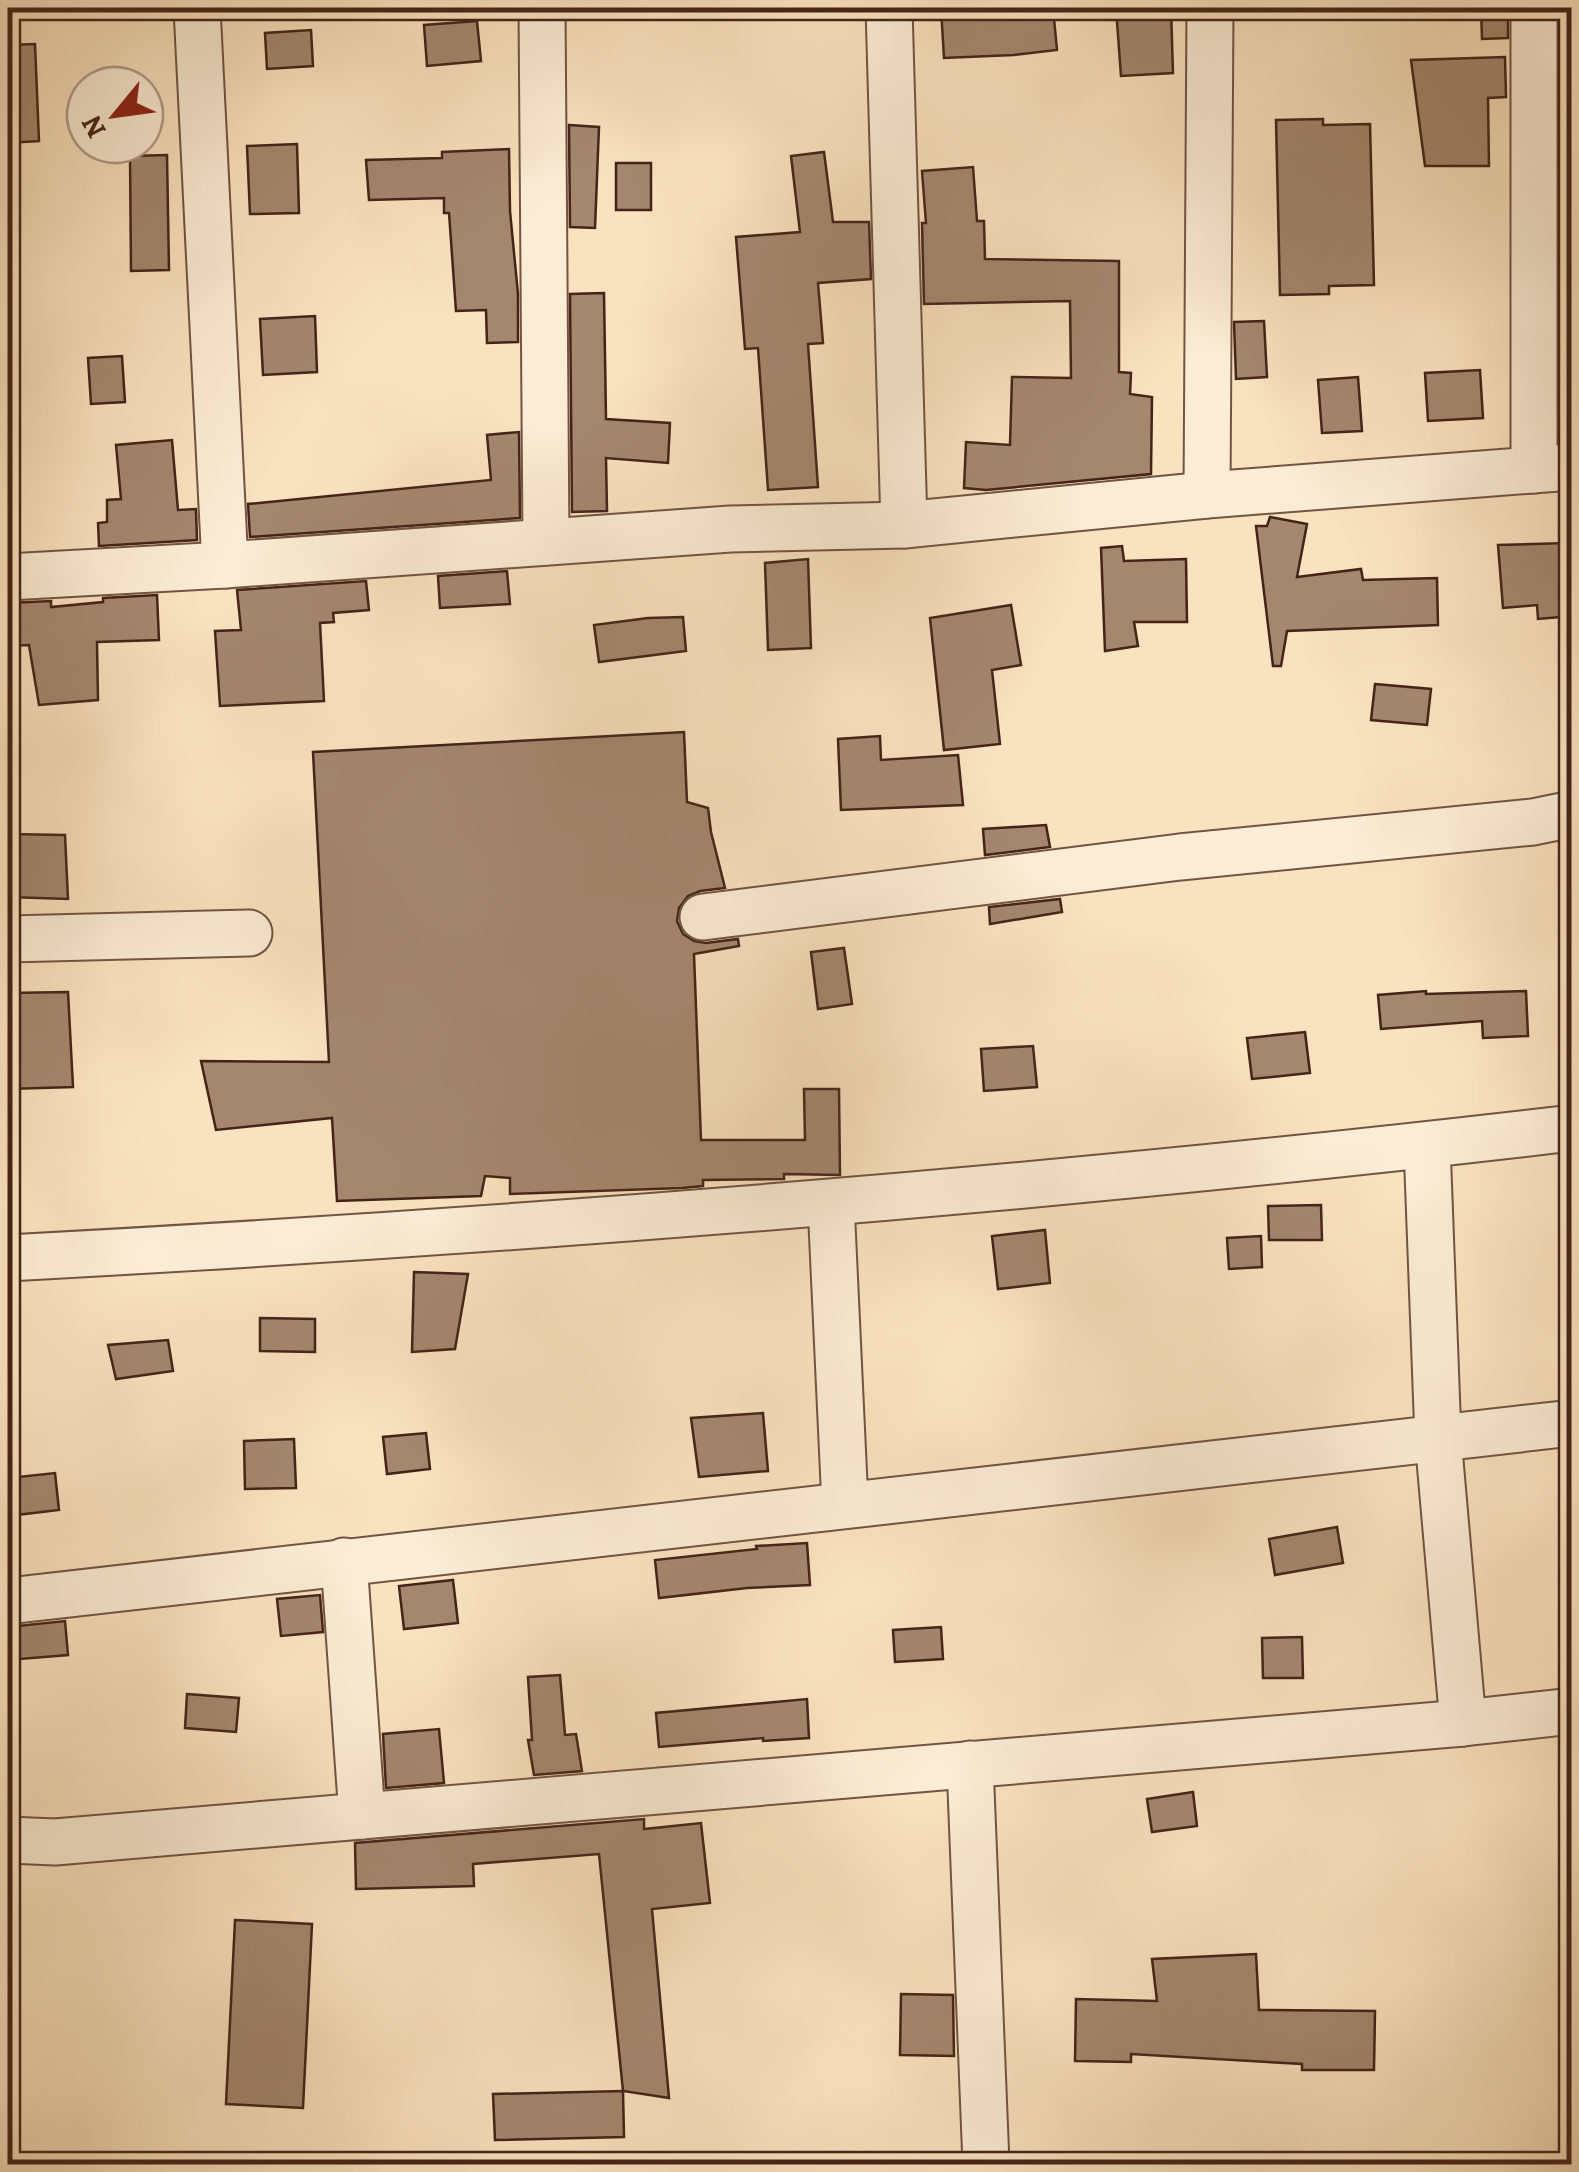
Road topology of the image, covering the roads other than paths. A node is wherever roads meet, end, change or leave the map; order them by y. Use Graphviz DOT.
graph roads {
  1 [pos="197,8"];
  2 [pos="542,8"];
  3 [pos="889,8"];
  4 [pos="1210,8"];
  5 [pos="1534,8"];
  6 [pos="1553,469"];
  7 [pos="1207,495"];
  8 [pos="904,525"];
  9 [pos="546,542"];
  10 [pos="225,565"];
  11 [pos="8,577"];
  12 [pos="1572,814"];
  13 [pos="703,917"];
  14 [pos="250,933"];
  15 [pos="8,939"];
  16 [pos="1572,1128"];
  17 [pos="1426,1145"];
  18 [pos="830,1203"];
  19 [pos="8,1258"];
  20 [pos="1572,1423"];
  21 [pos="1438,1438"];
  22 [pos="845,1505"];
  23 [pos="344,1562"];
  24 [pos="8,1601"];
  25 [pos="1572,1711"];
  26 [pos="1463,1723"];
  27 [pos="970,1764"];
  28 [pos="362,1816"];
  29 [pos="8,1840"];
  30 [pos="986,2164"];
  1 -- 10 [label="street"];
  2 -- 9 [label="street"];
  3 -- 8 [label="street"];
  4 -- 7 [label="street"];
  5 -- 6 [label="street"];
  6 -- 7 [label="street"];
  7 -- 8 [label="street"];
  8 -- 9 [label="street"];
  9 -- 10 [label="street"];
  10 -- 11 [label="street"];
  12 -- 13 [label="street"];
  14 -- 15 [label="street"];
  16 -- 17 [label="street"];
  17 -- 18 [label="street"];
  17 -- 21 [label="street"];
  18 -- 19 [label="street"];
  18 -- 22 [label="street"];
  20 -- 21 [label="street"];
  21 -- 22 [label="street"];
  21 -- 26 [label="street"];
  22 -- 23 [label="street"];
  23 -- 24 [label="street"];
  23 -- 28 [label="street"];
  25 -- 26 [label="street"];
  26 -- 27 [label="street"];
  27 -- 28 [label="street"];
  27 -- 30 [label="street"];
  28 -- 29 [label="street"];
}
